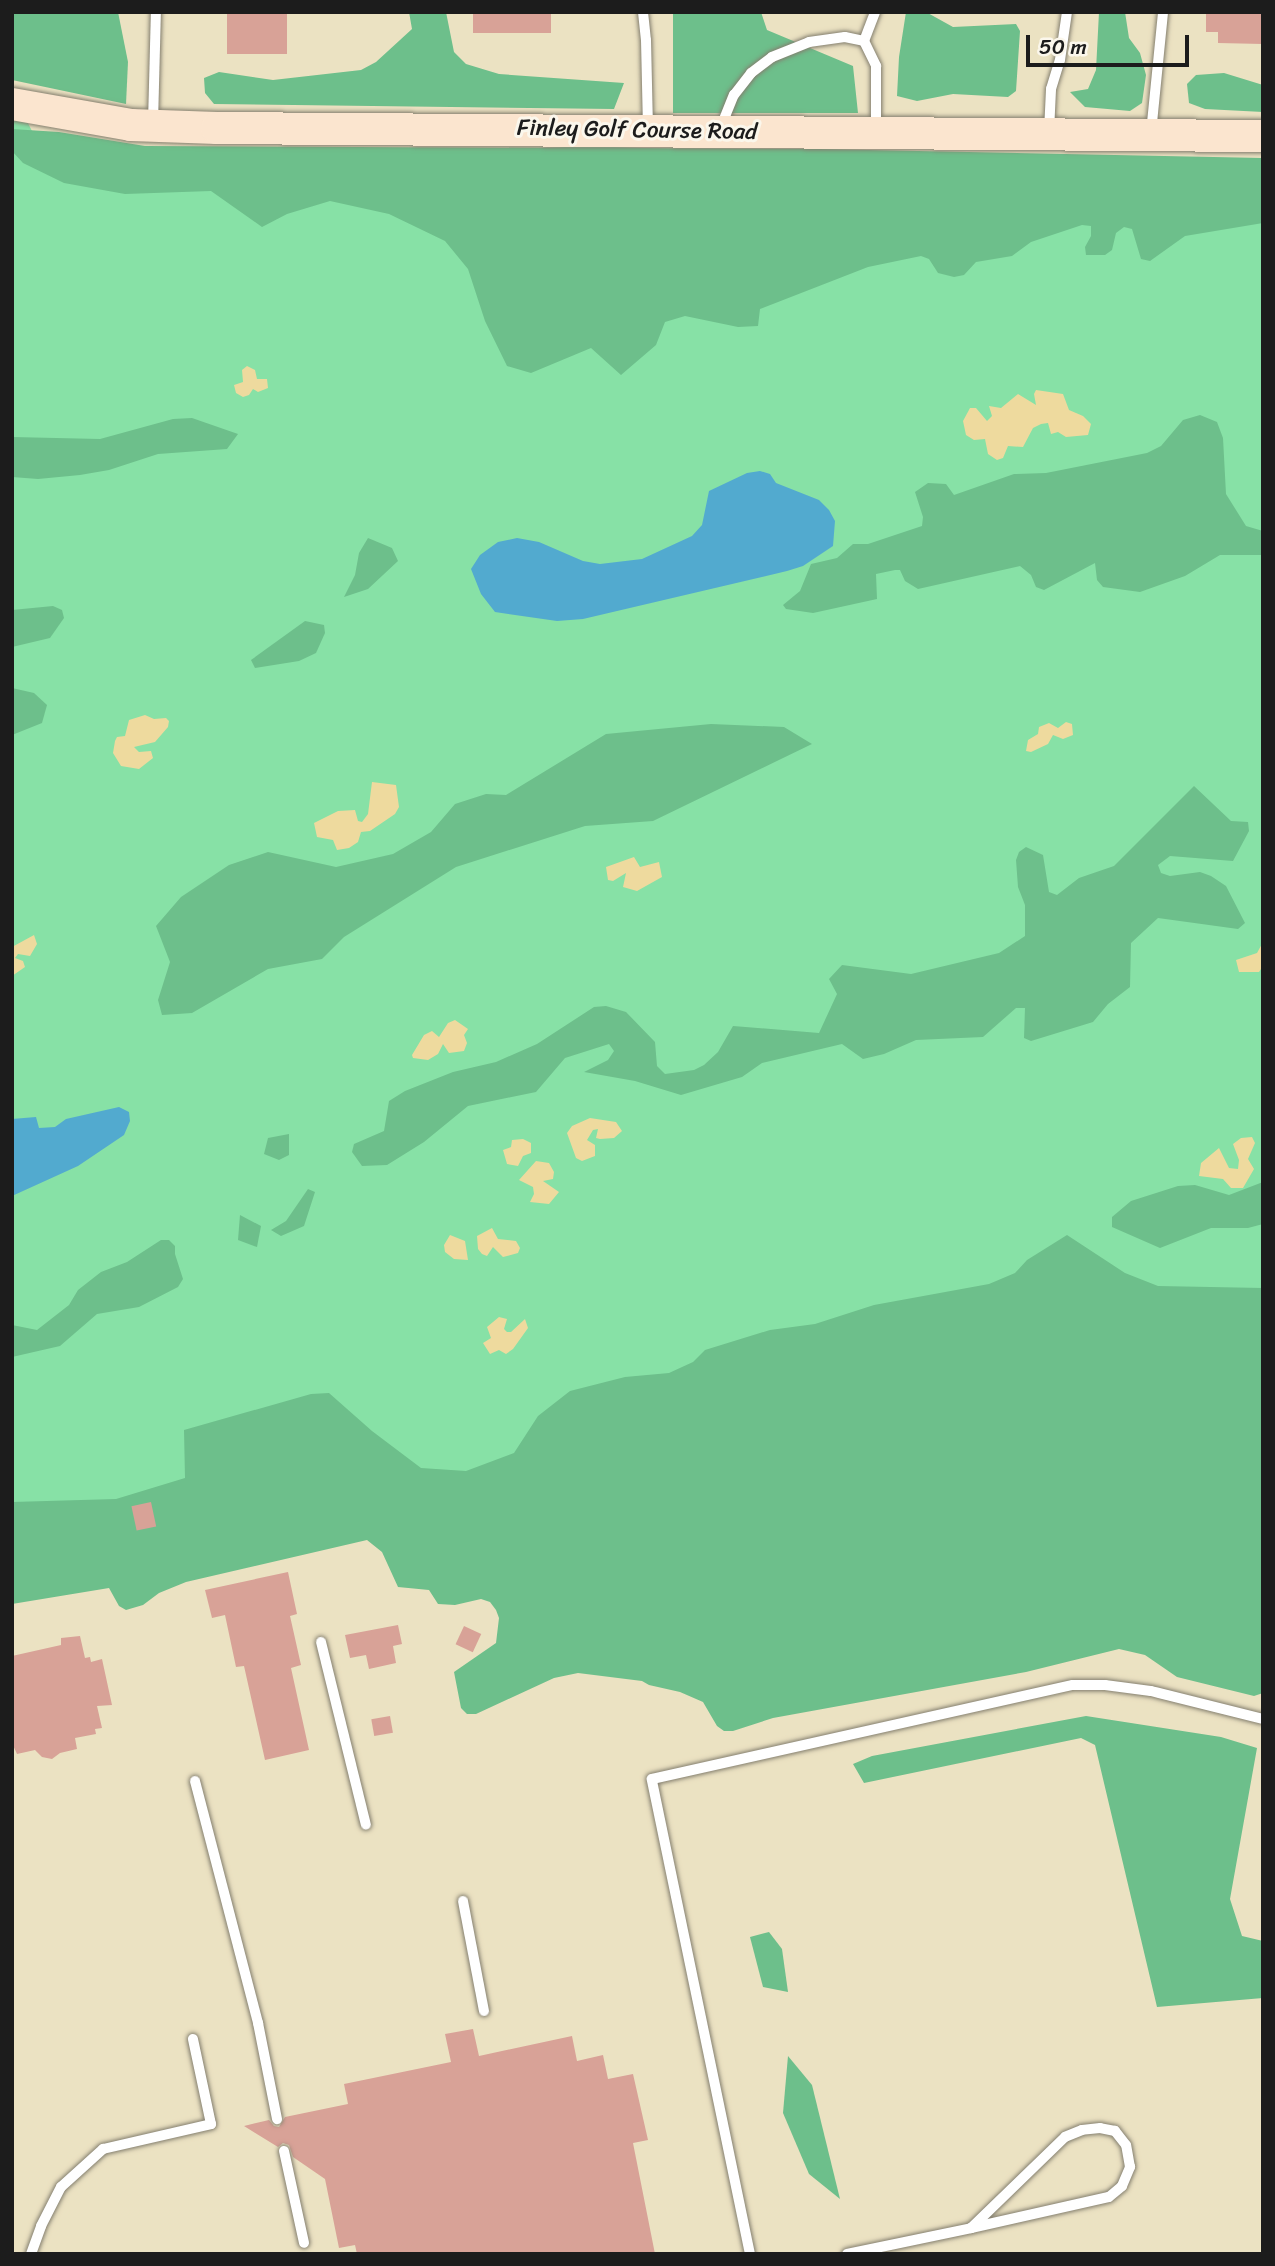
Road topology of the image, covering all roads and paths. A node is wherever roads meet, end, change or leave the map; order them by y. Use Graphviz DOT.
graph roads {
  1 [pos="156,12"];
  2 [pos="643,12"];
  3 [pos="875,12"];
  4 [pos="1067,12"];
  5 [pos="1163,12"];
  6 [pos="863,41"];
  7 [pos="12,104"];
  8 [pos="152,125"];
  9 [pos="648,131"];
  10 [pos="719,131"];
  11 [pos="876,133"];
  12 [pos="1049,134"];
  13 [pos="1151,135"];
  14 [pos="1263,136"];
  15 [pos="321,1642"];
  16 [pos="1263,1719"];
  17 [pos="195,1781"];
  18 [pos="366,1825"];
  19 [pos="463,1901"];
  20 [pos="484,2011"];
  21 [pos="193,2039"];
  22 [pos="277,2119"];
  23 [pos="284,2151"];
  24 [pos="971,2228"];
  25 [pos="304,2243"];
  26 [pos="31,2254"];
  27 [pos="750,2254"];
  28 [pos="847,2254"];
  1 -- 8 [label="lane"];
  2 -- 9 [label="lane"];
  3 -- 6 [label="lane"];
  4 -- 12 [label="lane"];
  5 -- 13 [label="lane"];
  6 -- 10 [label="lane"];
  6 -- 11 [label="lane"];
  7 -- 8 [label="street, Finley Golf Course Road"];
  8 -- 9 [label="street, Finley Golf Course Road"];
  9 -- 10 [label="street, Finley Golf Course Road"];
  10 -- 11 [label="street, Finley Golf Course Road"];
  11 -- 12 [label="street, Finley Golf Course Road"];
  12 -- 13 [label="street, Finley Golf Course Road"];
  13 -- 14 [label="street, Finley Golf Course Road"];
  15 -- 18 [label="lane"];
  16 -- 27 [label="lane"];
  17 -- 22 [label="lane"];
  19 -- 20 [label="lane"];
  21 -- 26 [label="lane"];
  23 -- 25 [label="lane"];
  24 -- 24 [label="lane"];
  24 -- 28 [label="lane"];
}
